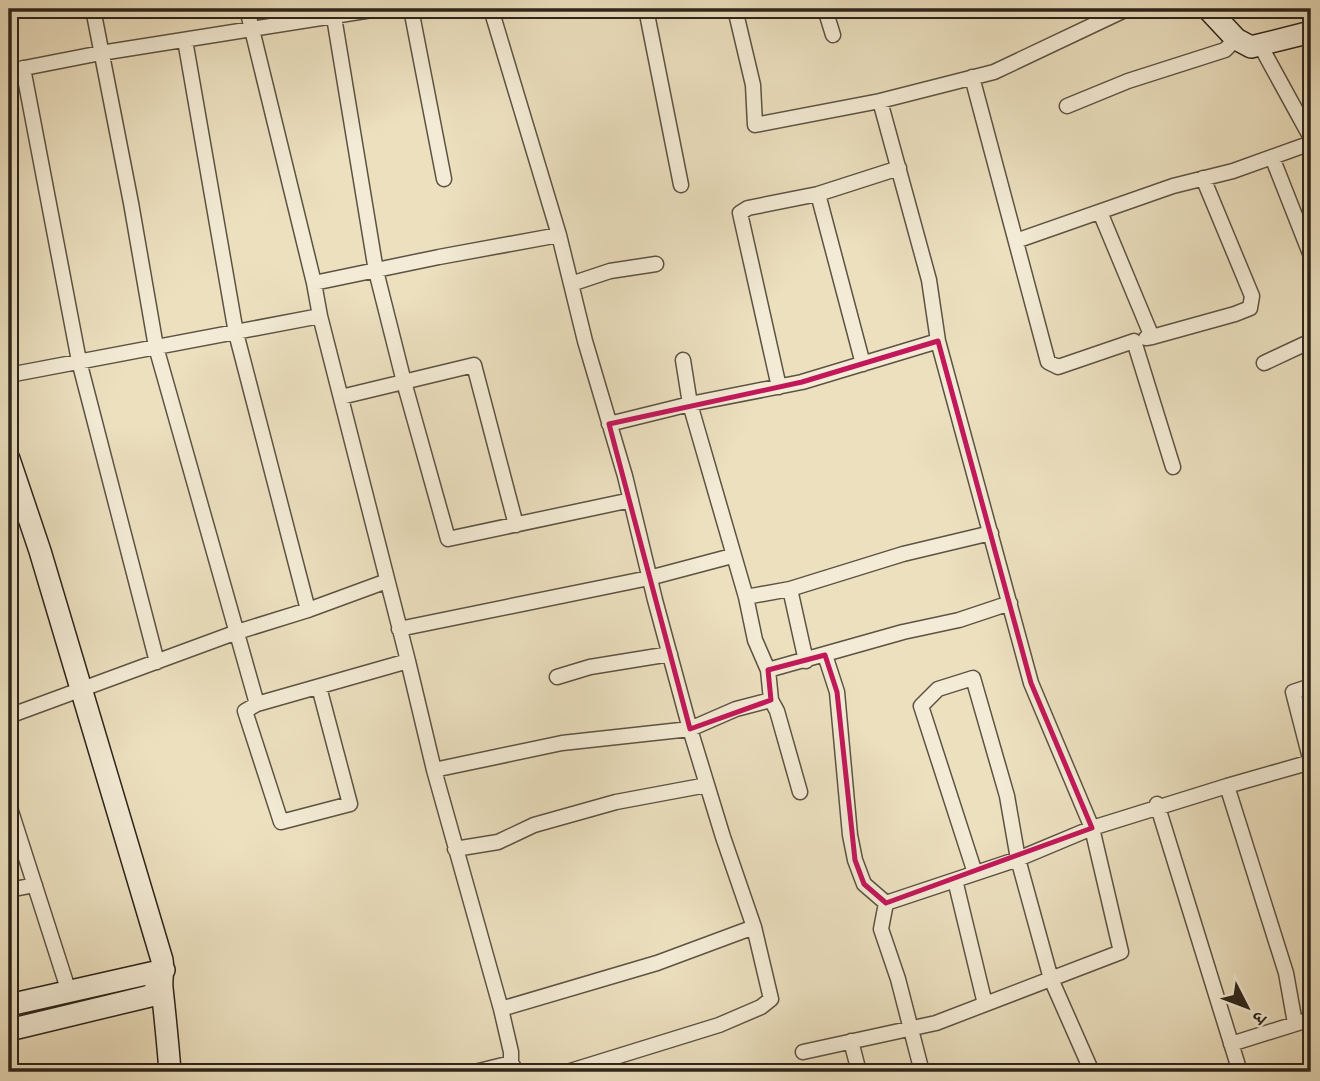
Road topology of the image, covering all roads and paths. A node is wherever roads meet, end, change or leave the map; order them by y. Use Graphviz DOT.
graph roads {
  1 [pos="93,9"];
  2 [pos="247,9"];
  3 [pos="378,9"];
  4 [pos="411,9"];
  5 [pos="491,9"];
  6 [pos="646,9"];
  7 [pos="735,9"];
  8 [pos="825,9"];
  9 [pos="1127,9"];
  10 [pos="1208,9"];
  11 [pos="334,17"];
  12 [pos="253,30"];
  13 [pos="1311,32"];
  14 [pos="833,35"];
  15 [pos="1236,39"];
  16 [pos="185,40"];
  17 [pos="1260,45"];
  18 [pos="101,53"];
  19 [pos="16,70"];
  20 [pos="972,77"];
  21 [pos="880,101"];
  22 [pos="1067,106"];
  23 [pos="1311,140"];
  24 [pos="1272,157"];
  25 [pos="899,168"];
  26 [pos="1203,178"];
  27 [pos="444,179"];
  28 [pos="681,185"];
  29 [pos="818,194"];
  30 [pos="1100,212"];
  31 [pos="559,235"];
  32 [pos="1016,241"];
  33 [pos="1311,256"];
  34 [pos="656,264"];
  35 [pos="377,270"];
  36 [pos="314,284"];
  37 [pos="571,284"];
  38 [pos="320,316"];
  39 [pos="236,333"];
  40 [pos="1152,337"];
  41 [pos="938,341"];
  42 [pos="1134,341"];
  43 [pos="1311,341"];
  44 [pos="156,347"];
  45 [pos="79,360"];
  46 [pos="683,360"];
  47 [pos="1264,363"];
  48 [pos="863,364"];
  49 [pos="9,375"];
  50 [pos="404,382"];
  51 [pos="779,387"];
  52 [pos="341,397"];
  53 [pos="690,404"];
  54 [pos="609,424"];
  55 [pos="9,459"];
  56 [pos="1173,467"];
  57 [pos="631,500"];
  58 [pos="9,501"];
  59 [pos="516,525"];
  60 [pos="991,533"];
  61 [pos="732,556"];
  62 [pos="649,578"];
  63 [pos="387,581"];
  64 [pos="790,589"];
  65 [pos="746,597"];
  66 [pos="1010,603"];
  67 [pos="309,610"];
  68 [pos="400,629"];
  69 [pos="237,632"];
  70 [pos="670,654"];
  71 [pos="825,655"];
  72 [pos="408,661"];
  73 [pos="806,661"];
  74 [pos="158,662"];
  75 [pos="768,670"];
  76 [pos="557,677"];
  77 [pos="1311,686"];
  78 [pos="319,687"];
  79 [pos="75,693"];
  80 [pos="771,700"];
  81 [pos="257,704"];
  82 [pos="9,716"];
  83 [pos="690,729"];
  84 [pos="1311,762"];
  85 [pos="434,770"];
  86 [pos="707,785"];
  87 [pos="1227,786"];
  88 [pos="800,792"];
  89 [pos="9,805"];
  90 [pos="1158,806"];
  91 [pos="1092,828"];
  92 [pos="455,849"];
  93 [pos="1018,859"];
  94 [pos="975,873"];
  95 [pos="955,880"];
  96 [pos="35,885"];
  97 [pos="9,890"];
  98 [pos="886,903"];
  99 [pos="754,927"];
  100 [pos="159,975"];
  101 [pos="1051,979"];
  102 [pos="69,992"];
  103 [pos="985,1004"];
  104 [pos="9,1005"];
  105 [pos="501,1009"];
  106 [pos="1311,1019"];
  107 [pos="1295,1023"];
  108 [pos="910,1028"];
  109 [pos="9,1030"];
  110 [pos="851,1041"];
  111 [pos="1231,1044"];
  112 [pos="803,1052"];
  113 [pos="514,1068"];
  114 [pos="170,1072"];
  115 [pos="475,1072"];
  116 [pos="567,1072"];
  117 [pos="859,1072"];
  118 [pos="922,1072"];
  119 [pos="1092,1072"];
  120 [pos="1240,1072"];
  1 -- 18 [label="street"];
  2 -- 12 [label="street"];
  3 -- 11 [label="street"];
  4 -- 27 [label="street"];
  5 -- 31 [label="street"];
  6 -- 28 [label="street"];
  7 -- 21 [label="street"];
  8 -- 14 [label="street"];
  9 -- 20 [label="street"];
  10 -- 15 [label="street"];
  11 -- 12 [label="street"];
  11 -- 35 [label="street"];
  12 -- 16 [label="street"];
  12 -- 36 [label="street"];
  13 -- 17 [label="street"];
  15 -- 17 [label="street"];
  15 -- 22 [label="street"];
  16 -- 18 [label="street"];
  16 -- 39 [label="street"];
  17 -- 23 [label="street"];
  18 -- 19 [label="street"];
  18 -- 44 [label="street"];
  19 -- 45 [label="street"];
  20 -- 21 [label="street"];
  20 -- 32 [label="street"];
  21 -- 25 [label="street"];
  23 -- 24 [label="street"];
  24 -- 26 [label="street"];
  24 -- 33 [label="street"];
  25 -- 29 [label="street"];
  25 -- 41 [label="street"];
  26 -- 30 [label="street"];
  26 -- 40 [label="street"];
  29 -- 48 [label="street"];
  29 -- 51 [label="street"];
  30 -- 32 [label="street"];
  30 -- 40 [label="street"];
  31 -- 35 [label="street"];
  31 -- 37 [label="street"];
  32 -- 42 [label="street"];
  34 -- 37 [label="street"];
  35 -- 36 [label="street"];
  35 -- 50 [label="street"];
  36 -- 38 [label="street"];
  37 -- 54 [label="street"];
  38 -- 39 [label="street"];
  38 -- 52 [label="street"];
  39 -- 44 [label="street"];
  39 -- 67 [label="street"];
  40 -- 42 [label="street"];
  41 -- 48 [label="street"];
  41 -- 60 [label="street"];
  42 -- 56 [label="street"];
  43 -- 47 [label="street"];
  44 -- 45 [label="street"];
  44 -- 69 [label="street"];
  45 -- 49 [label="street"];
  45 -- 74 [label="street"];
  46 -- 53 [label="street"];
  48 -- 51 [label="street"];
  50 -- 52 [label="street"];
  50 -- 59 [label="street"];
  50 -- 59 [label="street"];
  51 -- 53 [label="street"];
  52 -- 63 [label="street"];
  53 -- 54 [label="street"];
  53 -- 61 [label="street"];
  54 -- 57 [label="street"];
  55 -- 79 [label="street"];
  57 -- 59 [label="street"];
  57 -- 62 [label="street"];
  58 -- 79 [label="street"];
  60 -- 64 [label="street"];
  60 -- 66 [label="street"];
  61 -- 62 [label="street"];
  61 -- 65 [label="street"];
  62 -- 68 [label="street"];
  62 -- 70 [label="street"];
  63 -- 67 [label="street"];
  63 -- 68 [label="street"];
  64 -- 65 [label="street"];
  64 -- 73 [label="street"];
  65 -- 75 [label="street"];
  66 -- 71 [label="street"];
  66 -- 91 [label="street"];
  67 -- 69 [label="street"];
  68 -- 72 [label="street"];
  69 -- 74 [label="street"];
  69 -- 81 [label="street"];
  70 -- 76 [label="street"];
  70 -- 83 [label="street"];
  71 -- 73 [label="street"];
  71 -- 98 [label="street"];
  72 -- 78 [label="street"];
  72 -- 85 [label="street"];
  73 -- 75 [label="street"];
  74 -- 79 [label="street"];
  75 -- 80 [label="street"];
  77 -- 84 [label="street"];
  78 -- 81 [label="street"];
  78 -- 81 [label="street"];
  79 -- 82 [label="street"];
  79 -- 100 [label="street"];
  80 -- 83 [label="street"];
  80 -- 88 [label="street"];
  83 -- 85 [label="street"];
  83 -- 86 [label="street"];
  84 -- 87 [label="street"];
  85 -- 92 [label="street"];
  86 -- 92 [label="street"];
  86 -- 99 [label="street"];
  87 -- 90 [label="street"];
  87 -- 107 [label="street"];
  89 -- 96 [label="street"];
  90 -- 91 [label="street"];
  90 -- 111 [label="street"];
  91 -- 93 [label="street"];
  91 -- 101 [label="street"];
  92 -- 105 [label="street"];
  93 -- 94 [label="street"];
  93 -- 94 [label="street"];
  93 -- 101 [label="street"];
  94 -- 95 [label="street"];
  95 -- 98 [label="street"];
  95 -- 103 [label="street"];
  96 -- 97 [label="street"];
  96 -- 102 [label="street"];
  98 -- 108 [label="street"];
  99 -- 105 [label="street"];
  99 -- 116 [label="street"];
  100 -- 102 [label="street"];
  100 -- 109 [label="street"];
  100 -- 114 [label="street"];
  101 -- 103 [label="street"];
  101 -- 119 [label="street"];
  102 -- 104 [label="street"];
  103 -- 108 [label="street"];
  105 -- 113 [label="street"];
  106 -- 107 [label="street"];
  107 -- 111 [label="street"];
  108 -- 110 [label="street"];
  108 -- 118 [label="street"];
  110 -- 112 [label="street"];
  110 -- 117 [label="street"];
  111 -- 120 [label="street"];
  113 -- 115 [label="street"];
}
